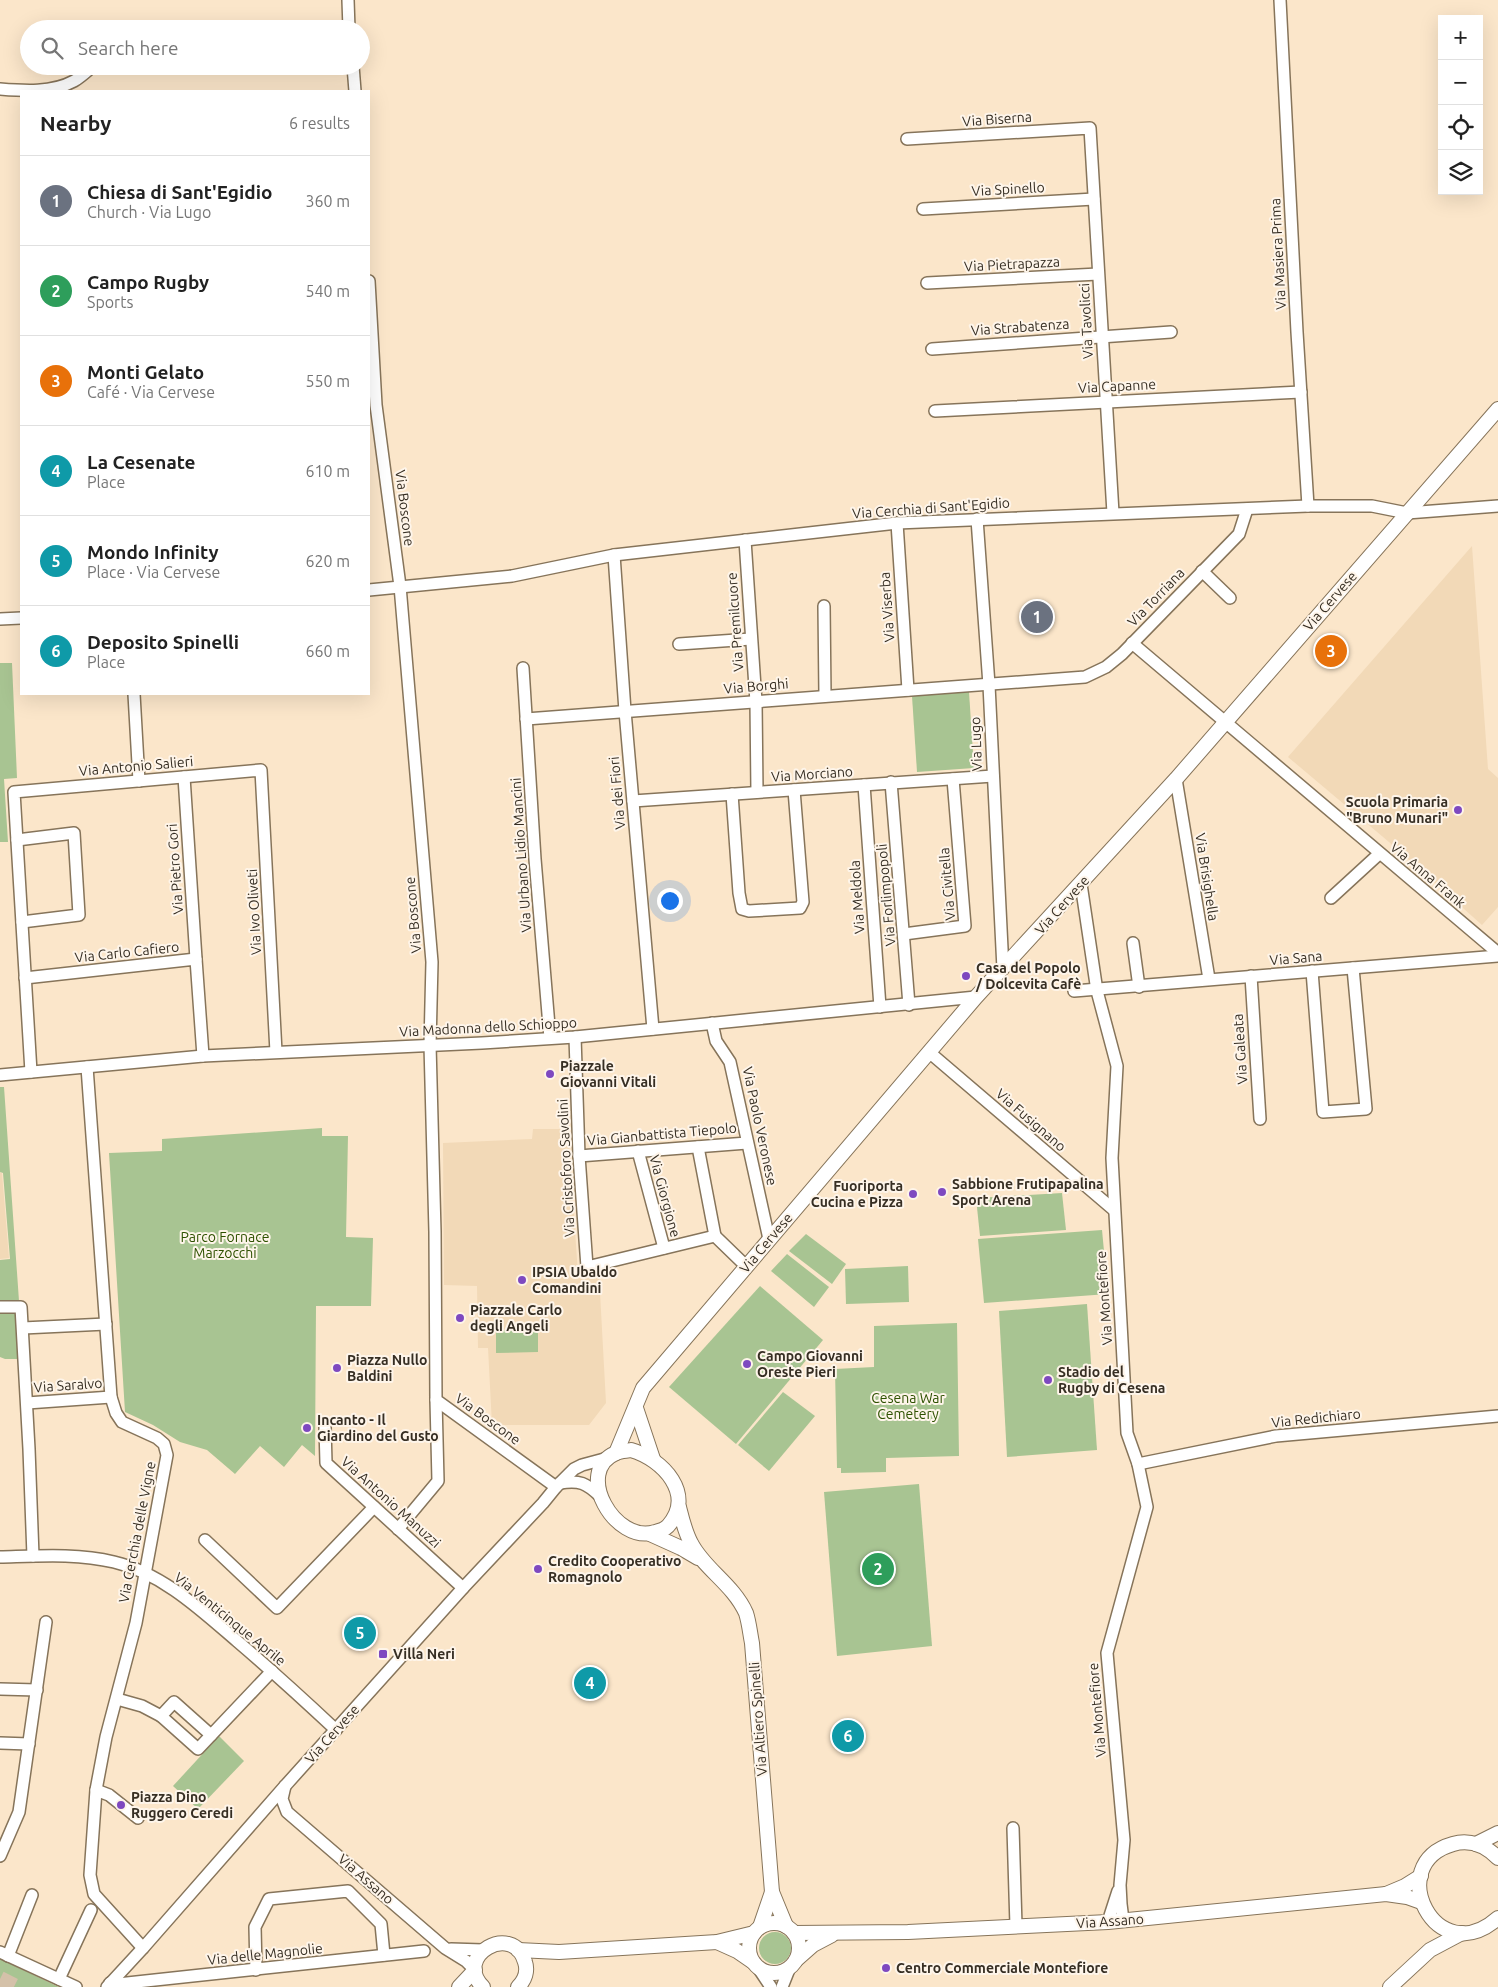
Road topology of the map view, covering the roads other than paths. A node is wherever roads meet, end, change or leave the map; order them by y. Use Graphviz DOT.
graph roads {
  1 [pos="348,0"];
  2 [pos="1280,0"];
  3 [pos="349,20"];
  4 [pos="82,75"];
  5 [pos="354,75"];
  6 [pos="0,89"];
  7 [pos="37,90"];
  8 [pos="355,90"];
  9 [pos="20,91"];
  10 [pos="1090,128"];
  11 [pos="907,140"];
  12 [pos="1094,199"];
  13 [pos="923,209"];
  14 [pos="1098,274"];
  15 [pos="927,283"];
  16 [pos="370,299"];
  17 [pos="1171,332"];
  18 [pos="1101,336"];
  19 [pos="932,349"];
  20 [pos="1300,392"];
  21 [pos="1106,401"];
  22 [pos="1498,409"];
  23 [pos="934,411"];
  24 [pos="1308,506"];
  25 [pos="1498,506"];
  26 [pos="1246,509"];
  27 [pos="1113,513"];
  28 [pos="1407,513"];
  29 [pos="977,519"];
  30 [pos="896,523"];
  31 [pos="745,540"];
  32 [pos="614,555"];
  33 [pos="1202,571"];
  34 [pos="400,586"];
  35 [pos="370,590"];
  36 [pos="1230,598"];
  37 [pos="824,606"];
  38 [pos="20,618"];
  39 [pos="0,619"];
  40 [pos="751,639"];
  41 [pos="1132,643"];
  42 [pos="679,644"];
  43 [pos="523,668"];
  44 [pos="989,685"];
  45 [pos="908,690"];
  46 [pos="134,695"];
  47 [pos="825,696"];
  48 [pos="756,702"];
  49 [pos="625,711"];
  50 [pos="526,719"];
  51 [pos="1224,722"];
  52 [pos="261,770"];
  53 [pos="992,776"];
  54 [pos="184,777"];
  55 [pos="953,778"];
  56 [pos="1176,779"];
  57 [pos="139,781"];
  58 [pos="891,782"];
  59 [pos="864,785"];
  60 [pos="794,790"];
  61 [pos="757,792"];
  62 [pos="732,794"];
  63 [pos="634,802"];
  64 [pos="17,840"];
  65 [pos="1379,854"];
  66 [pos="1081,884"];
  67 [pos="1330,898"];
  68 [pos="22,922"];
  69 [pos="904,934"];
  70 [pos="1133,943"];
  71 [pos="1498,954"];
  72 [pos="196,959"];
  73 [pos="1353,968"];
  74 [pos="1003,969"];
  75 [pos="1312,971"];
  76 [pos="1251,976"];
  77 [pos="25,978"];
  78 [pos="1209,979"];
  79 [pos="1139,987"];
  80 [pos="1074,991"];
  81 [pos="1097,991"];
  82 [pos="976,998"];
  83 [pos="909,1005"];
  84 [pos="880,1007"];
  85 [pos="712,1022"];
  86 [pos="653,1028"];
  87 [pos="550,1038"];
  88 [pos="574,1038"];
  89 [pos="430,1045"];
  90 [pos="276,1052"];
  91 [pos="929,1052"];
  92 [pos="203,1056"];
  93 [pos="87,1067"];
  94 [pos="31,1072"];
  95 [pos="0,1075"];
  96 [pos="1260,1119"];
  97 [pos="747,1142"];
  98 [pos="698,1146"];
  99 [pos="638,1151"];
  100 [pos="579,1156"];
  101 [pos="1114,1210"];
  102 [pos="715,1236"];
  103 [pos="770,1239"];
  104 [pos="664,1248"];
  105 [pos="746,1266"];
  106 [pos="0,1308"];
  107 [pos="106,1324"];
  108 [pos="23,1328"];
  109 [pos="111,1397"];
  110 [pos="436,1400"];
  111 [pos="27,1403"];
  112 [pos="636,1408"];
  113 [pos="1498,1416"];
  114 [pos="325,1427"];
  115 [pos="612,1455"];
  116 [pos="653,1459"];
  117 [pos="1138,1464"];
  118 [pos="558,1485"];
  119 [pos="600,1496"];
  120 [pos="374,1507"];
  121 [pos="679,1507"];
  122 [pos="398,1529"];
  123 [pos="650,1534"];
  124 [pos="205,1540"];
  125 [pos="0,1556"];
  126 [pos="33,1556"];
  127 [pos="705,1562"];
  128 [pos="144,1572"];
  129 [pos="463,1588"];
  130 [pos="46,1622"];
  131 [pos="272,1671"];
  132 [pos="0,1689"];
  133 [pos="37,1690"];
  134 [pos="117,1699"];
  135 [pos="161,1716"];
  136 [pos="336,1730"];
  137 [pos="211,1735"];
  138 [pos="0,1742"];
  139 [pos="29,1744"];
  140 [pos="285,1786"];
  141 [pos="96,1790"];
  142 [pos="266,1807"];
  143 [pos="286,1812"];
  144 [pos="138,1818"];
  145 [pos="1012,1828"];
  146 [pos="1498,1833"];
  147 [pos="1476,1844"];
  148 [pos="0,1855"];
  149 [pos="1498,1858"];
  150 [pos="1421,1876"];
  151 [pos="1120,1885"];
  152 [pos="772,1892"];
  153 [pos="1386,1894"];
  154 [pos="32,1895"];
  155 [pos="1421,1902"];
  156 [pos="91,1910"];
  157 [pos="1432,1919"];
  158 [pos="1123,1920"];
  159 [pos="1108,1922"];
  160 [pos="1495,1924"];
  161 [pos="1016,1926"];
  162 [pos="757,1930"];
  163 [pos="790,1930"];
  164 [pos="1462,1933"];
  165 [pos="833,1934"];
  166 [pos="716,1942"];
  167 [pos="143,1948"];
  168 [pos="445,1948"];
  169 [pos="483,1950"];
  170 [pos="518,1950"];
  171 [pos="1430,1950"];
  172 [pos="424,1951"];
  173 [pos="551,1952"];
  174 [pos="4,1954"];
  175 [pos="384,1955"];
  176 [pos="459,1956"];
  177 [pos="793,1964"];
  178 [pos="756,1965"];
  179 [pos="256,1970"];
  180 [pos="475,1970"];
  181 [pos="59,1979"];
  182 [pos="524,1982"];
  183 [pos="108,1985"];
  184 [pos="460,1986"];
  185 [pos="76,1987"];
  186 [pos="483,1987"];
  187 [pos="771,1987"];
  188 [pos="782,1987"];
  189 [pos="1390,1987"];
  1 -- 3 [label="street"];
  2 -- 20 [label="street, Via Masiera Prima"];
  4 -- 7 [label="street"];
  5 -- 8 [label="street"];
  6 -- 9 [label="street"];
  10 -- 11 [label="street, Via Biserna"];
  10 -- 12 [label="street, Via Tavolicci"];
  12 -- 13 [label="street, Via Spinello"];
  12 -- 14 [label="street, Via Tavolicci"];
  14 -- 15 [label="street, Via Pietrapazza"];
  14 -- 18 [label="street, Via Tavolicci"];
  16 -- 34 [label="street, Via Boscone"];
  17 -- 18 [label="street, Via Strabatenza"];
  18 -- 19 [label="street, Via Strabatenza"];
  18 -- 21 [label="street, Via Tavolicci"];
  20 -- 21 [label="street, Via Capanne"];
  20 -- 24 [label="street, Via Masiera Prima"];
  21 -- 23 [label="street, Via Capanne"];
  21 -- 27 [label="street, Via Tavolicci"];
  22 -- 28 [label="main road, Via Cervese"];
  24 -- 26 [label="street, Via Cerchia di Sant'Egidio"];
  24 -- 28 [label="street, Via Cerchia di Sant'Egidio"];
  25 -- 28 [label="street, Via Cerchia di Sant'Egidio"];
  26 -- 27 [label="street, Via Cerchia di Sant'Egidio"];
  26 -- 33 [label="street, Via Torriana"];
  27 -- 29 [label="street, Via Cerchia di Sant'Egidio"];
  28 -- 51 [label="main road, Via Cervese"];
  29 -- 30 [label="street, Via Cerchia di Sant'Egidio"];
  29 -- 44 [label="street, Via Lugo"];
  30 -- 31 [label="street, Via Cerchia di Sant'Egidio"];
  30 -- 45 [label="street, Via Viserba"];
  31 -- 32 [label="street, Via Cerchia di Sant'Egidio"];
  31 -- 40 [label="street, Via Premilcuore"];
  32 -- 34 [label="street, Via Cerchia di Sant'Egidio"];
  32 -- 49 [label="street, Via dei Fiori"];
  33 -- 36 [label="street, Via Torriana"];
  33 -- 41 [label="street, Via Torriana"];
  34 -- 35 [label="street, Via Cerchia di Sant'Egidio"];
  34 -- 89 [label="street, Via Boscone"];
  37 -- 47 [label="street"];
  38 -- 39 [label="street"];
  40 -- 42 [label="street"];
  40 -- 48 [label="street, Via Premilcuore"];
  41 -- 44 [label="street, Via Torriana"];
  41 -- 51 [label="street, Via Anna Frank"];
  43 -- 50 [label="street, Via Urbano Lidio Mancini"];
  44 -- 45 [label="street, Via Borghi"];
  44 -- 53 [label="street, Via Lugo"];
  45 -- 47 [label="street, Via Borghi"];
  46 -- 57 [label="street"];
  47 -- 48 [label="street, Via Borghi"];
  48 -- 49 [label="street, Via Borghi"];
  48 -- 61 [label="street, Via Premilcuore"];
  49 -- 50 [label="street, Via Borghi"];
  49 -- 63 [label="street, Via dei Fiori"];
  50 -- 87 [label="street, Via Urbano Lidio Mancini"];
  51 -- 56 [label="main road, Via Cervese"];
  51 -- 65 [label="street, Via Anna Frank"];
  52 -- 54 [label="street, Via Antonio Salieri"];
  52 -- 90 [label="street, Via Ivo Oliveti"];
  53 -- 55 [label="street, Via Morciano"];
  53 -- 74 [label="street, Via Lugo"];
  54 -- 57 [label="street, Via Antonio Salieri"];
  54 -- 72 [label="street, Via Pietro Gori"];
  55 -- 58 [label="street, Via Morciano"];
  55 -- 69 [label="street, Via Civitella"];
  56 -- 66 [label="main road, Via Cervese"];
  56 -- 78 [label="street, Via Brisighella"];
  57 -- 64 [label="street, Via Antonio Salieri"];
  58 -- 59 [label="street, Via Morciano"];
  58 -- 69 [label="street, Via Forlimpopoli"];
  59 -- 60 [label="street, Via Morciano"];
  59 -- 84 [label="street, Via Meldola"];
  60 -- 61 [label="street, Via Morciano"];
  60 -- 62 [label="street"];
  61 -- 62 [label="street, Via Morciano"];
  62 -- 63 [label="street, Via Morciano"];
  63 -- 86 [label="street, Via dei Fiori"];
  64 -- 68 [label="street"];
  64 -- 68 [label="street"];
  65 -- 67 [label="street"];
  65 -- 71 [label="street, Via Anna Frank"];
  66 -- 74 [label="main road, Via Cervese"];
  66 -- 81 [label="street, Via Montefiore"];
  68 -- 77 [label="street"];
  69 -- 83 [label="street, Via Forlimpopoli"];
  70 -- 79 [label="street"];
  71 -- 73 [label="street, Via Sana"];
  72 -- 77 [label="street, Via Carlo Cafiero"];
  72 -- 92 [label="street, Via Carlo Cafiero"];
  73 -- 75 [label="street, Via Sana"];
  73 -- 75 [label="street"];
  74 -- 82 [label="main road, Via Cervese"];
  75 -- 76 [label="street, Via Sana"];
  76 -- 78 [label="street, Via Sana"];
  76 -- 96 [label="street, Via Galeata"];
  77 -- 94 [label="street"];
  78 -- 79 [label="street, Via Sana"];
  79 -- 81 [label="street, Via Sana"];
  80 -- 81 [label="street, Via Sana"];
  81 -- 101 [label="street, Via Montefiore"];
  82 -- 83 [label="street, Via Madonna dello Schioppo"];
  82 -- 91 [label="main road, Via Cervese"];
  83 -- 84 [label="street, Via Madonna dello Schioppo"];
  84 -- 85 [label="street, Via Madonna dello Schioppo"];
  85 -- 86 [label="street, Via Madonna dello Schioppo"];
  85 -- 97 [label="street, Via Paolo Veronese"];
  86 -- 88 [label="street, Via Madonna dello Schioppo"];
  87 -- 88 [label="street, Via Madonna dello Schioppo"];
  87 -- 89 [label="street, Via Madonna dello Schioppo"];
  88 -- 100 [label="street, Via Cristoforo Savolini"];
  89 -- 90 [label="street, Via Madonna dello Schioppo"];
  89 -- 110 [label="street, Via Boscone"];
  90 -- 92 [label="street, Via Madonna dello Schioppo"];
  91 -- 101 [label="street, Via Fusignano"];
  91 -- 103 [label="main road, Via Cervese"];
  92 -- 93 [label="street, Via Madonna dello Schioppo"];
  93 -- 94 [label="street, Via Madonna dello Schioppo"];
  93 -- 107 [label="street, Via Cerchia delle Vigne"];
  94 -- 95 [label="street, Via Madonna dello Schioppo"];
  97 -- 98 [label="street, Via Gianbattista Tiepolo"];
  97 -- 103 [label="street, Via Paolo Veronese"];
  98 -- 99 [label="street, Via Gianbattista Tiepolo"];
  98 -- 102 [label="street"];
  99 -- 100 [label="street, Via Gianbattista Tiepolo"];
  99 -- 104 [label="street, Via Giorgione"];
  100 -- 104 [label="street, Via Cristoforo Savolini"];
  101 -- 117 [label="street, Via Montefiore"];
  102 -- 104 [label="street"];
  102 -- 105 [label="street"];
  103 -- 105 [label="main road, Via Cervese"];
  105 -- 112 [label="main road, Via Cervese"];
  106 -- 108 [label="street"];
  107 -- 108 [label="street"];
  107 -- 109 [label="street, Via Cerchia delle Vigne"];
  108 -- 111 [label="street"];
  109 -- 111 [label="street, Via Saralvo"];
  109 -- 128 [label="street, Via Cerchia delle Vigne"];
  110 -- 118 [label="street, Via Boscone"];
  110 -- 122 [label="street"];
  111 -- 126 [label="street"];
  112 -- 115 [label="main road, Via Cervese"];
  112 -- 116 [label="main road"];
  113 -- 117 [label="street, Via Redichiaro"];
  114 -- 120 [label="street, Via Antonio Manuzzi"];
  115 -- 116 [label="main road"];
  115 -- 118 [label="street, Via Cervese"];
  115 -- 119 [label="main road"];
  116 -- 121 [label="main road"];
  117 -- 151 [label="street, Via Montefiore"];
  118 -- 119 [label="street"];
  118 -- 129 [label="street, Via Cervese"];
  119 -- 123 [label="main road"];
  120 -- 122 [label="street, Via Antonio Manuzzi"];
  120 -- 124 [label="street"];
  121 -- 123 [label="main road"];
  121 -- 127 [label="main road, Via Altiero Spinelli"];
  122 -- 129 [label="street, Via Antonio Manuzzi"];
  123 -- 127 [label="main road, Via Altiero Spinelli"];
  125 -- 126 [label="street, Via Venticinque Aprile"];
  126 -- 128 [label="street, Via Venticinque Aprile"];
  127 -- 152 [label="main road, Via Altiero Spinelli"];
  128 -- 131 [label="street, Via Venticinque Aprile"];
  128 -- 134 [label="street, Via Cerchia delle Vigne"];
  129 -- 136 [label="street, Via Cervese"];
  130 -- 133 [label="street"];
  131 -- 136 [label="street, Via Venticinque Aprile"];
  131 -- 137 [label="street"];
  132 -- 133 [label="street"];
  133 -- 139 [label="street"];
  134 -- 135 [label="street"];
  134 -- 141 [label="street, Via Cerchia delle Vigne"];
  135 -- 137 [label="street"];
  135 -- 137 [label="street"];
  136 -- 140 [label="street, Via Cervese"];
  138 -- 139 [label="street"];
  139 -- 148 [label="street"];
  140 -- 142 [label="street, Via Cervese"];
  140 -- 143 [label="street"];
  141 -- 144 [label="street"];
  141 -- 167 [label="street, Via Cerchia delle Vigne"];
  142 -- 143 [label="street, Via Assano"];
  142 -- 167 [label="street, Via Cervese"];
  143 -- 168 [label="street, Via Assano"];
  145 -- 161 [label="street"];
  146 -- 147 [label="main road"];
  147 -- 149 [label="main road"];
  147 -- 150 [label="main road"];
  150 -- 153 [label="main road, Via Assano"];
  150 -- 155 [label="main road"];
  151 -- 158 [label="street, Via Montefiore"];
  151 -- 159 [label="street, Via Montefiore"];
  152 -- 162 [label="main road, Via Altiero Spinelli"];
  152 -- 163 [label="main road, Via Altiero Spinelli"];
  153 -- 155 [label="main road, Via Assano"];
  153 -- 158 [label="main road, Via Assano"];
  154 -- 174 [label="street"];
  155 -- 157 [label="main road"];
  156 -- 181 [label="street"];
  157 -- 164 [label="main road"];
  157 -- 171 [label="main road"];
  158 -- 159 [label="main road, Via Assano"];
  159 -- 161 [label="main road, Via Assano"];
  160 -- 164 [label="main road"];
  161 -- 165 [label="main road, Via Assano"];
  162 -- 163 [label="main road"];
  162 -- 166 [label="main road"];
  162 -- 178 [label="main road"];
  163 -- 165 [label="main road, Via Assano"];
  163 -- 177 [label="main road"];
  164 -- 171 [label="main road"];
  165 -- 177 [label="main road, Via Assano"];
  166 -- 173 [label="main road"];
  166 -- 178 [label="main road"];
  167 -- 183 [label="street, Via Cervese"];
  168 -- 169 [label="street"];
  168 -- 176 [label="street, Via Assano"];
  169 -- 170 [label="main road"];
  169 -- 180 [label="main road"];
  170 -- 173 [label="main road"];
  170 -- 182 [label="main road"];
  171 -- 189 [label="main road"];
  172 -- 175 [label="street, Via delle Magnolie"];
  173 -- 182 [label="main road"];
  174 -- 181 [label="street"];
  175 -- 179 [label="street, Via delle Magnolie"];
  175 -- 179 [label="street"];
  176 -- 180 [label="street, Via Assano"];
  176 -- 184 [label="street"];
  177 -- 178 [label="main road"];
  177 -- 188 [label="street"];
  178 -- 187 [label="street"];
  179 -- 183 [label="street, Via delle Magnolie"];
  180 -- 184 [label="main road"];
  180 -- 186 [label="main road"];
  181 -- 185 [label="street"];
}
